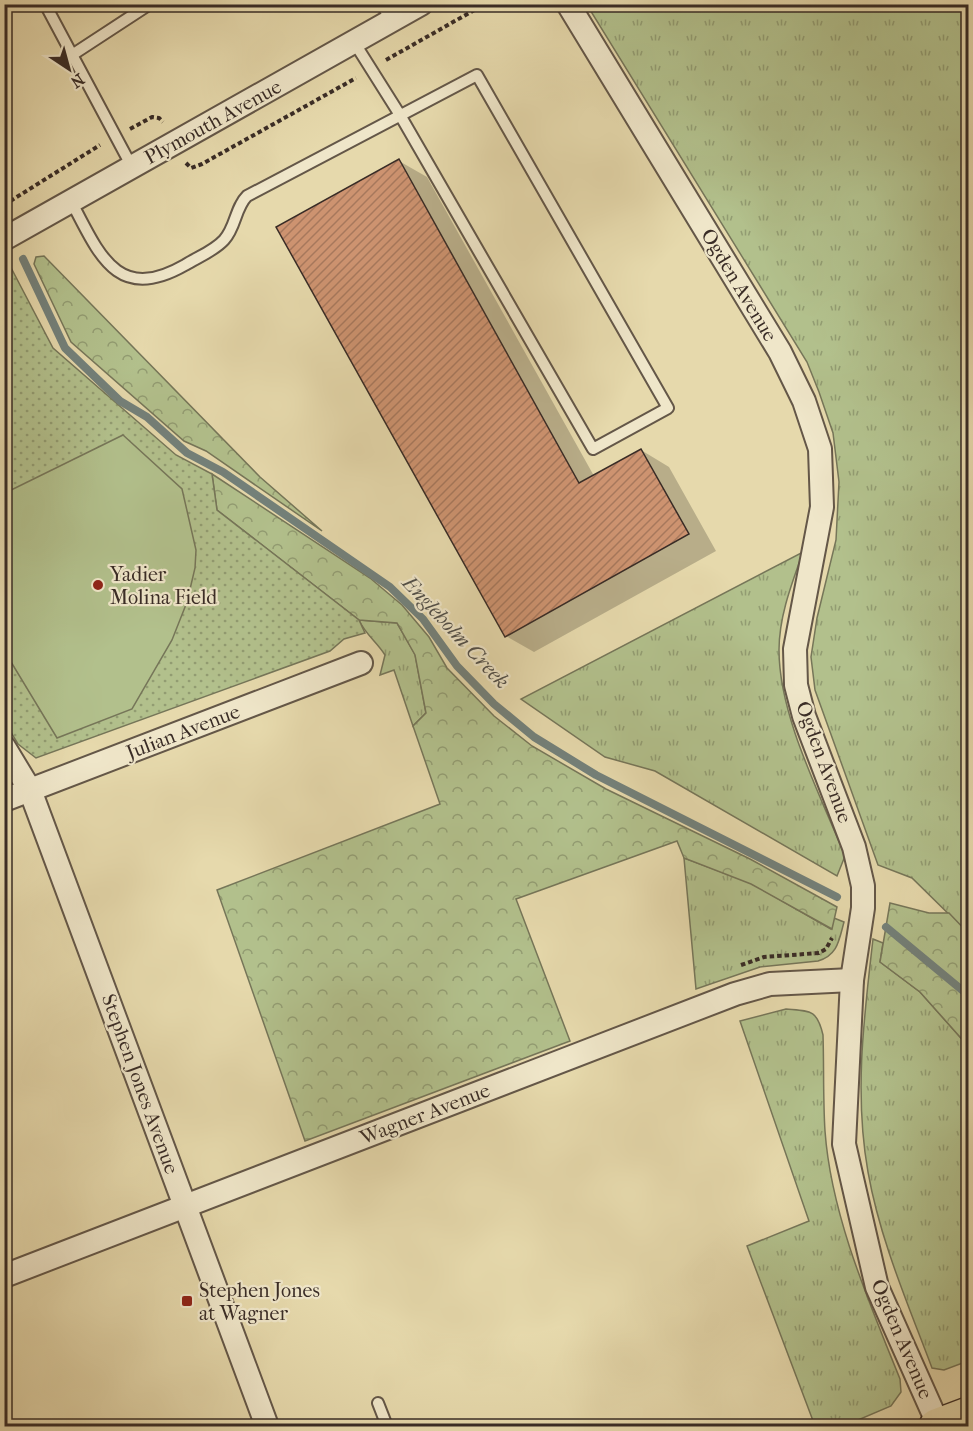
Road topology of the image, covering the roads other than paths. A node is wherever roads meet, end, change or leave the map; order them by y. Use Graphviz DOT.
graph roads {
  1 [pos="45,4"];
  2 [pos="150,4"];
  3 [pos="421,4"];
  4 [pos="568,4"];
  5 [pos="387,13"];
  6 [pos="354,42"];
  7 [pos="72,54"];
  8 [pos="400,116"];
  9 [pos="132,167"];
  10 [pos="71,201"];
  11 [pos="4,239"];
  12 [pos="361,663"];
  13 [pos="4,747"];
  14 [pos="30,790"];
  15 [pos="4,800"];
  16 [pos="852,980"];
  17 [pos="186,1207"];
  18 [pos="4,1276"];
  19 [pos="378,1403"];
  20 [pos="969,1414"];
  21 [pos="267,1426"];
  22 [pos="387,1426"];
  23 [pos="938,1426"];
  1 -- 7 [label="lane"];
  2 -- 7 [label="lane"];
  3 -- 5 [label="street, Plymouth Avenue"];
  4 -- 16 [label="street, Ogden Avenue"];
  5 -- 6 [label="street, Plymouth Avenue"];
  6 -- 8 [label="lane"];
  6 -- 9 [label="street, Plymouth Avenue"];
  7 -- 9 [label="lane"];
  8 -- 8 [label="lane"];
  8 -- 10 [label="lane"];
  9 -- 10 [label="street, Plymouth Avenue"];
  10 -- 11 [label="street, Plymouth Avenue"];
  12 -- 14 [label="street, Julian Avenue"];
  13 -- 14 [label="street, Stephen Jones Avenue"];
  14 -- 15 [label="street, Julian Avenue"];
  14 -- 17 [label="street, Stephen Jones Avenue"];
  16 -- 17 [label="street, Wagner Avenue"];
  16 -- 23 [label="street, Ogden Avenue"];
  17 -- 18 [label="street, Wagner Avenue"];
  17 -- 21 [label="street, Stephen Jones Avenue"];
  19 -- 22 [label="lane"];
  20 -- 23 [label="main road"];
}
